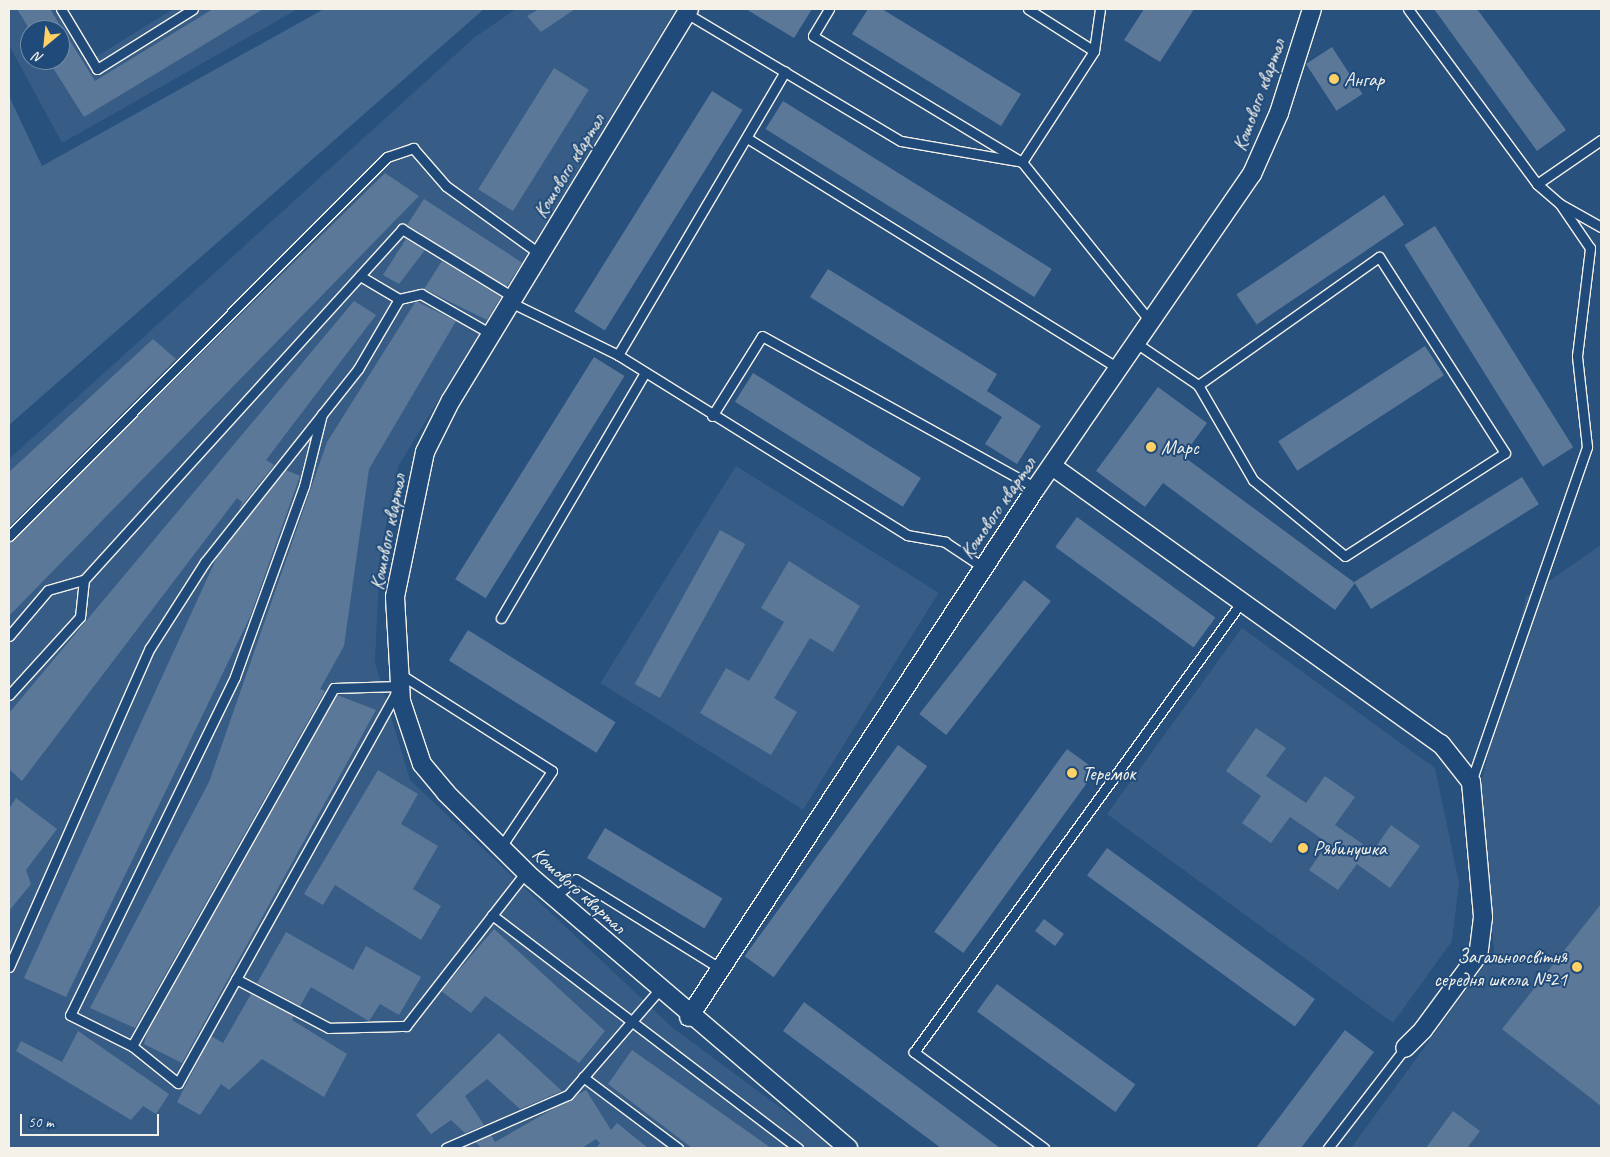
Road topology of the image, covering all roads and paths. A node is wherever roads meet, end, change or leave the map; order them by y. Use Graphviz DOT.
graph roads {
  1 [pos="61,9"];
  2 [pos="192,9"];
  3 [pos="828,9"];
  4 [pos="1028,9"];
  5 [pos="1100,9"];
  6 [pos="1312,9"];
  7 [pos="1408,9"];
  8 [pos="688,11"];
  9 [pos="1094,51"];
  10 [pos="785,72"];
  11 [pos="747,138"];
  12 [pos="1601,140"];
  13 [pos="1022,162"];
  14 [pos="1537,184"];
  15 [pos="1560,204"];
  16 [pos="1601,228"];
  17 [pos="540,254"];
  18 [pos="360,276"];
  19 [pos="399,299"];
  20 [pos="512,299"];
  21 [pos="1150,321"];
  22 [pos="491,334"];
  23 [pos="1136,343"];
  24 [pos="618,355"];
  25 [pos="1119,369"];
  26 [pos="644,374"];
  27 [pos="1198,385"];
  28 [pos="322,414"];
  29 [pos="712,416"];
  30 [pos="1052,466"];
  31 [pos="1036,488"];
  32 [pos="9,536"];
  33 [pos="984,568"];
  34 [pos="84,580"];
  35 [pos="1240,604"];
  36 [pos="500,618"];
  37 [pos="9,636"];
  38 [pos="399,680"];
  39 [pos="9,695"];
  40 [pos="1471,782"];
  41 [pos="501,847"];
  42 [pos="526,872"];
  43 [pos="554,897"];
  44 [pos="492,915"];
  45 [pos="9,967"];
  46 [pos="721,969"];
  47 [pos="236,980"];
  48 [pos="659,990"];
  49 [pos="690,1017"];
  50 [pos="631,1022"];
  51 [pos="132,1046"];
  52 [pos="1405,1048"];
  53 [pos="583,1077"];
  54 [pos="446,1148"];
  55 [pos="678,1148"];
  56 [pos="798,1148"];
  57 [pos="848,1148"];
  58 [pos="1044,1148"];
  59 [pos="1328,1148"];
  1 -- 2 [label="lane"];
  3 -- 13 [label="lane"];
  4 -- 9 [label="lane"];
  5 -- 9 [label="lane"];
  6 -- 21 [label="street, Кошового квартал"];
  7 -- 14 [label="lane"];
  8 -- 10 [label="lane"];
  8 -- 17 [label="street, Кошового квартал"];
  9 -- 13 [label="lane"];
  10 -- 11 [label="lane"];
  10 -- 13 [label="lane"];
  11 -- 24 [label="lane"];
  11 -- 25 [label="lane"];
  12 -- 14 [label="lane"];
  13 -- 21 [label="lane"];
  14 -- 15 [label="lane"];
  15 -- 16 [label="lane"];
  15 -- 40 [label="lane"];
  17 -- 20 [label="street, Кошового квартал"];
  17 -- 32 [label="lane"];
  18 -- 19 [label="lane"];
  18 -- 20 [label="lane"];
  18 -- 34 [label="lane"];
  19 -- 22 [label="lane"];
  19 -- 28 [label="lane"];
  20 -- 22 [label="street, Кошового квартал"];
  20 -- 24 [label="lane"];
  21 -- 23 [label="street, Кошового квартал"];
  22 -- 38 [label="street, Кошового квартал"];
  23 -- 25 [label="street, Кошового квартал"];
  23 -- 27 [label="lane"];
  24 -- 26 [label="lane"];
  25 -- 30 [label="street, Кошового квартал"];
  26 -- 29 [label="lane"];
  26 -- 36 [label="lane"];
  27 -- 27 [label="lane"];
  28 -- 45 [label="lane"];
  28 -- 51 [label="lane"];
  29 -- 31 [label="lane"];
  29 -- 33 [label="lane"];
  30 -- 31 [label="street, Кошового квартал"];
  30 -- 35 [label="street"];
  31 -- 33 [label="street, Кошового квартал"];
  33 -- 46 [label="street, Кошового квартал"];
  34 -- 37 [label="lane"];
  34 -- 39 [label="lane"];
  35 -- 40 [label="street"];
  35 -- 58 [label="lane"];
  38 -- 41 [label="street, Кошового квартал"];
  38 -- 41 [label="lane"];
  38 -- 47 [label="lane"];
  38 -- 51 [label="lane"];
  40 -- 52 [label="street"];
  41 -- 42 [label="street, Кошового квартал"];
  42 -- 43 [label="street, Кошового квартал"];
  42 -- 44 [label="lane"];
  43 -- 46 [label="lane"];
  43 -- 48 [label="street, Кошового квартал"];
  44 -- 47 [label="lane"];
  44 -- 50 [label="lane"];
  46 -- 49 [label="street, Кошового квартал"];
  47 -- 51 [label="lane"];
  48 -- 49 [label="street, Кошового квартал"];
  48 -- 50 [label="lane"];
  49 -- 57 [label="street, Кошового квартал"];
  50 -- 53 [label="lane"];
  50 -- 56 [label="lane"];
  52 -- 59 [label="lane"];
  53 -- 54 [label="lane"];
  53 -- 55 [label="lane"];
}
